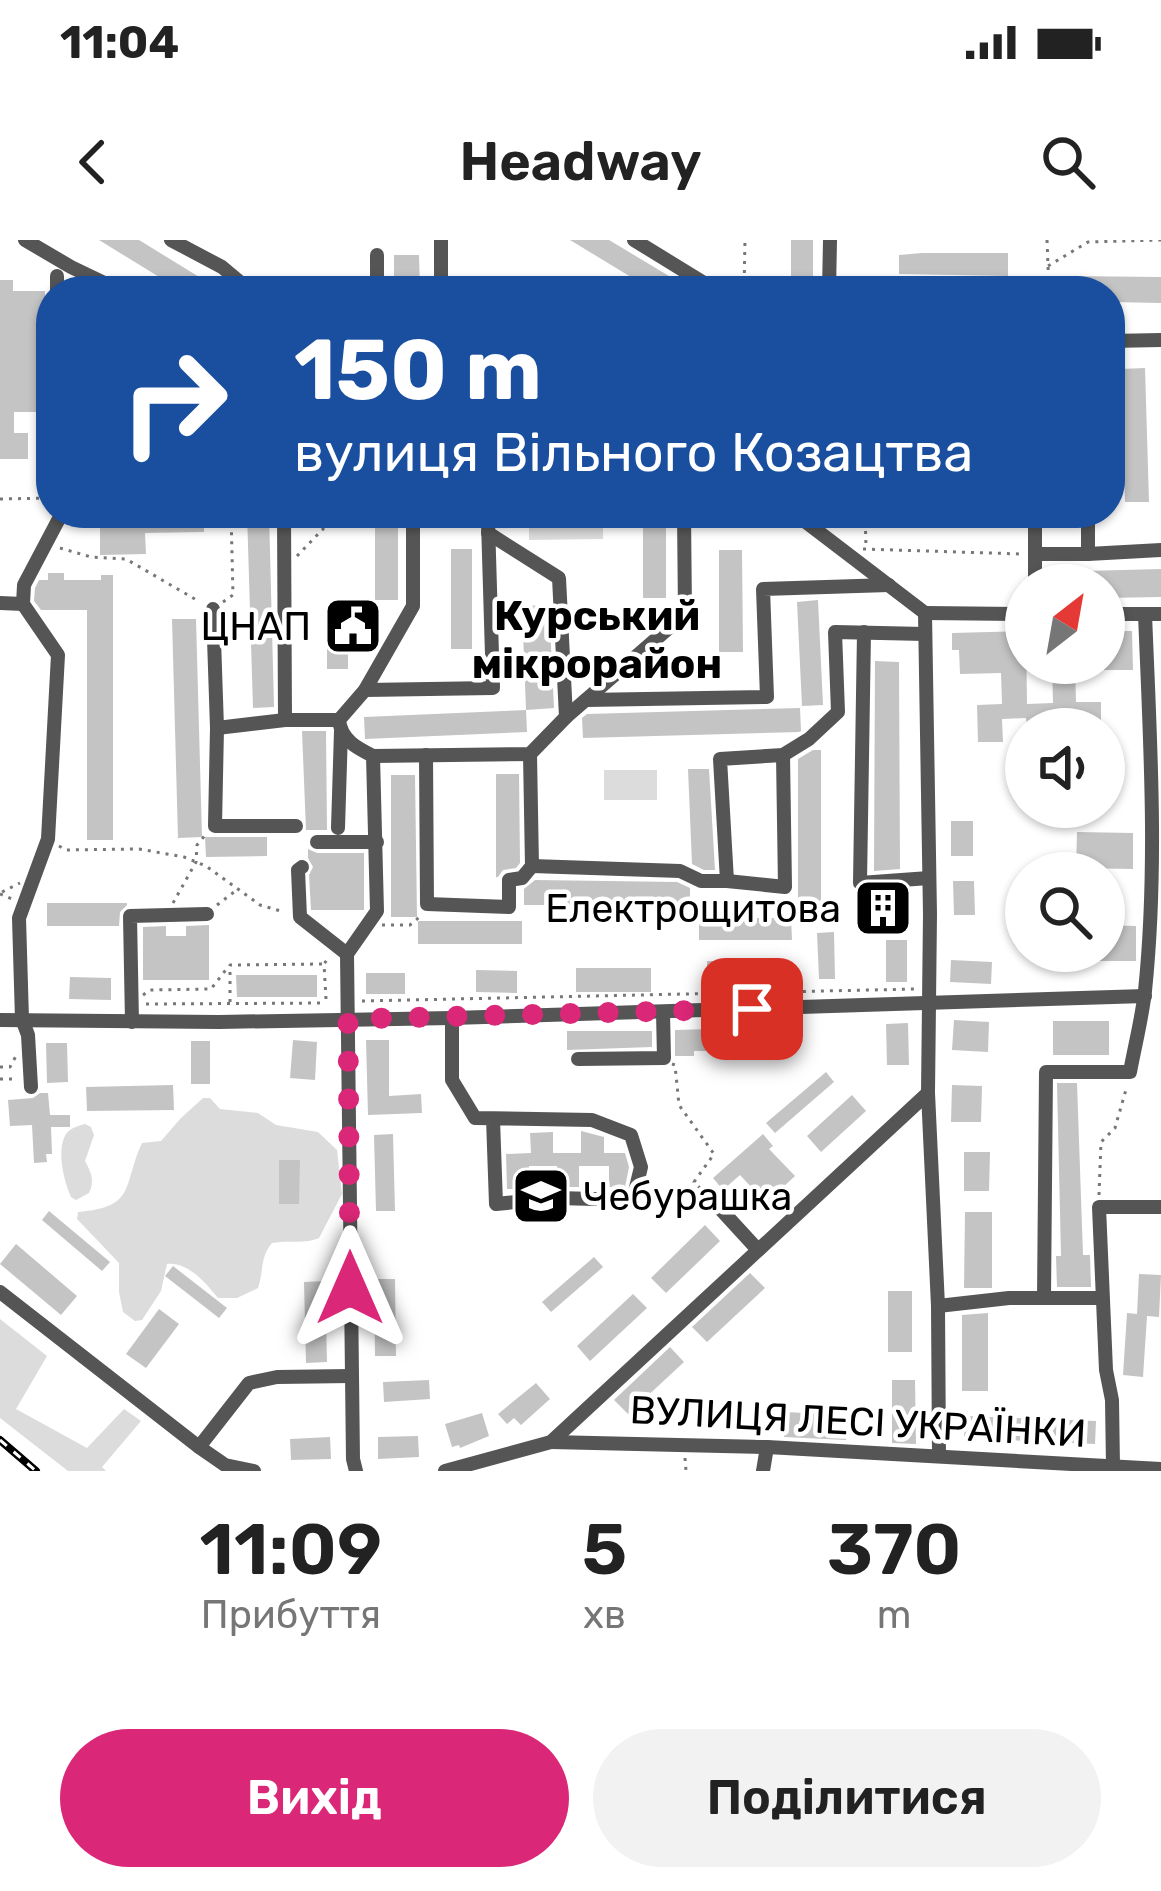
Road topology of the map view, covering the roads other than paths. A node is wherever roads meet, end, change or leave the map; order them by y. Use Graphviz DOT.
graph roads {
  1 [pos="25,240"];
  2 [pos="171,240"];
  3 [pos="441,240"];
  4 [pos="634,240"];
  5 [pos="830,240"];
  6 [pos="376,255"];
  7 [pos="90,276"];
  8 [pos="233,276"];
  9 [pos="377,276"];
  10 [pos="441,276"];
  11 [pos="693,276"];
  12 [pos="829,276"];
  13 [pos="1161,340"];
  14 [pos="1125,341"];
  15 [pos="54,528"];
  16 [pos="284,528"];
  17 [pos="413,528"];
  18 [pos="488,528"];
  19 [pos="489,528"];
  20 [pos="684,528"];
  21 [pos="814,528"];
  22 [pos="1035,528"];
  23 [pos="1088,528"];
  24 [pos="1161,550"];
  25 [pos="1035,554"];
  26 [pos="1088,554"];
  27 [pos="1035,564"];
  28 [pos="890,585"];
  29 [pos="0,603"];
  30 [pos="23,604"];
  31 [pos="213,609"];
  32 [pos="925,613"];
  33 [pos="1005,614"];
  34 [pos="1153,614"];
  35 [pos="864,632"];
  36 [pos="926,634"];
  37 [pos="365,690"];
  38 [pos="586,700"];
  39 [pos="566,717"];
  40 [pos="285,720"];
  41 [pos="340,726"];
  42 [pos="217,728"];
  43 [pos="530,754"];
  44 [pos="425,755"];
  45 [pos="783,755"];
  46 [pos="374,756"];
  47 [pos="296,826"];
  48 [pos="338,828"];
  49 [pos="317,842"];
  50 [pos="377,842"];
  51 [pos="302,866"];
  52 [pos="532,866"];
  53 [pos="929,878"];
  54 [pos="727,881"];
  55 [pos="207,914"];
  56 [pos="347,953"];
  57 [pos="0,968"];
  58 [pos="20,968"];
  59 [pos="928,996"];
  60 [pos="1145,996"];
  61 [pos="663,1012"];
  62 [pos="452,1018"];
  63 [pos="22,1019"];
  64 [pos="348,1019"];
  65 [pos="0,1020"];
  66 [pos="132,1022"];
  67 [pos="578,1059"];
  68 [pos="31,1083"];
  69 [pos="928,1093"];
  70 [pos="493,1120"];
  71 [pos="714,1202"];
  72 [pos="1161,1207"];
  73 [pos="758,1250"];
  74 [pos="0,1292"];
  75 [pos="1044,1298"];
  76 [pos="1102,1298"];
  77 [pos="938,1306"];
  78 [pos="351,1376"];
  79 [pos="551,1442"];
  80 [pos="200,1447"];
  81 [pos="767,1447"];
  82 [pos="939,1456"];
  83 [pos="494,1464"];
  84 [pos="1030,1466"];
  85 [pos="1113,1466"];
  86 [pos="1082,1468"];
  87 [pos="1161,1469"];
  88 [pos="254,1471"];
  89 [pos="356,1471"];
  90 [pos="445,1471"];
  91 [pos="763,1471"];
  1 -- 7 [label="street"];
  2 -- 8 [label="street"];
  3 -- 10 [label="street"];
  4 -- 11 [label="street"];
  5 -- 12 [label="street"];
  6 -- 9 [label="street"];
  13 -- 14 [label="street"];
  15 -- 30 [label="street"];
  16 -- 40 [label="street"];
  17 -- 37 [label="street"];
  18 -- 37 [label="street"];
  19 -- 39 [label="street"];
  20 -- 38 [label="street"];
  21 -- 28 [label="street"];
  22 -- 25 [label="street"];
  23 -- 26 [label="street"];
  24 -- 26 [label="street"];
  25 -- 26 [label="street"];
  25 -- 27 [label="street"];
  28 -- 32 [label="street"];
  28 -- 38 [label="street"];
  29 -- 30 [label="street"];
  30 -- 58 [label="street"];
  31 -- 42 [label="street"];
  32 -- 33 [label="street"];
  32 -- 36 [label="street"];
  34 -- 60 [label="street"];
  35 -- 36 [label="street"];
  35 -- 45 [label="street"];
  35 -- 53 [label="street"];
  36 -- 53 [label="street"];
  37 -- 41 [label="street"];
  38 -- 39 [label="street"];
  39 -- 43 [label="street"];
  40 -- 41 [label="street"];
  40 -- 42 [label="street"];
  41 -- 46 [label="street"];
  41 -- 48 [label="street"];
  42 -- 47 [label="street"];
  43 -- 44 [label="street"];
  43 -- 52 [label="street"];
  44 -- 46 [label="street"];
  44 -- 52 [label="street"];
  45 -- 54 [label="street"];
  45 -- 54 [label="street"];
  46 -- 50 [label="street"];
  49 -- 50 [label="street"];
  50 -- 56 [label="street"];
  51 -- 56 [label="street"];
  52 -- 54 [label="street"];
  53 -- 59 [label="street"];
  55 -- 66 [label="street"];
  56 -- 64 [label="street"];
  57 -- 58 [label="street"];
  58 -- 63 [label="street"];
  59 -- 60 [label="street"];
  59 -- 61 [label="street"];
  59 -- 69 [label="street"];
  60 -- 75 [label="street"];
  61 -- 62 [label="street"];
  61 -- 67 [label="street"];
  62 -- 64 [label="street"];
  62 -- 70 [label="street"];
  63 -- 65 [label="street"];
  63 -- 66 [label="street"];
  63 -- 68 [label="street"];
  64 -- 66 [label="street"];
  64 -- 78 [label="street"];
  69 -- 73 [label="street"];
  69 -- 77 [label="street"];
  70 -- 70 [label="street"];
  71 -- 73 [label="street"];
  72 -- 76 [label="street"];
  73 -- 79 [label="street"];
  74 -- 80 [label="street"];
  75 -- 76 [label="street"];
  75 -- 77 [label="street"];
  76 -- 85 [label="street"];
  77 -- 82 [label="street"];
  78 -- 80 [label="street"];
  78 -- 89 [label="street"];
  79 -- 81 [label="street, ВУЛИЦЯ ЛЕСІ УКРАЇНКИ"];
  79 -- 83 [label="street"];
  80 -- 88 [label="street"];
  81 -- 82 [label="street, ВУЛИЦЯ ЛЕСІ УКРАЇНКИ"];
  81 -- 91 [label="street"];
  82 -- 84 [label="street, ВУЛИЦЯ ЛЕСІ УКРАЇНКИ"];
  83 -- 90 [label="street"];
  84 -- 86 [label="street, ВУЛИЦЯ ЛЕСІ УКРАЇНКИ"];
  85 -- 86 [label="street, ВУЛИЦЯ ЛЕСІ УКРАЇНКИ"];
  85 -- 87 [label="street, ВУЛИЦЯ ЛЕСІ УКРАЇНКИ"];
}
